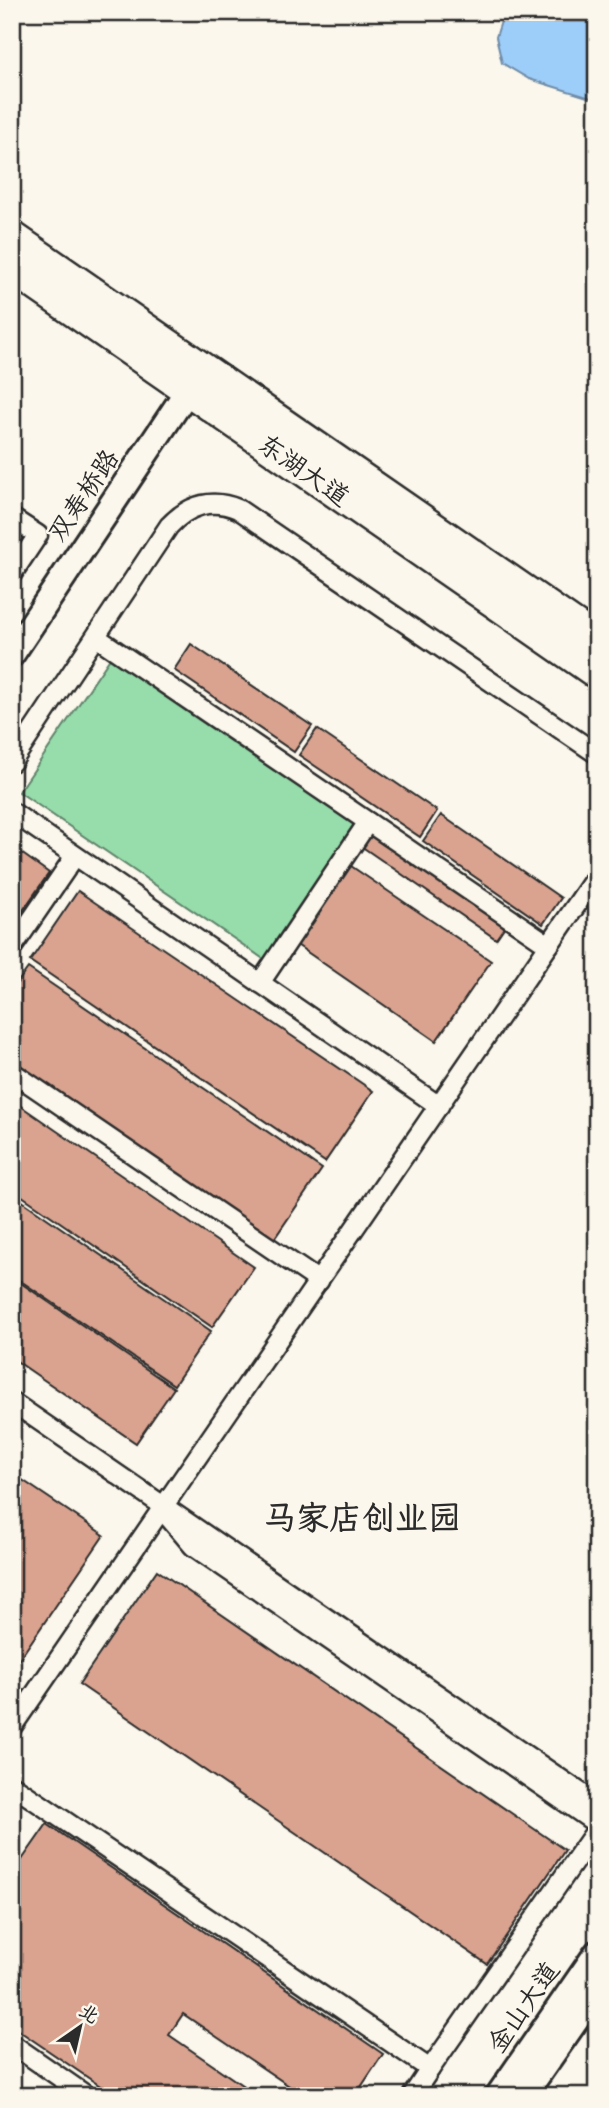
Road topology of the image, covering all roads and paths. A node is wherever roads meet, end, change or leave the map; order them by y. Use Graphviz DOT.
graph roads {
  1 [pos="12,239"];
  2 [pos="12,267"];
  3 [pos="195,379"];
  4 [pos="12,518"];
  5 [pos="12,574"];
  6 [pos="96,637"];
  7 [pos="597,642"];
  8 [pos="12,654"];
  9 [pos="597,672"];
  10 [pos="597,754"];
  11 [pos="12,762"];
  12 [pos="12,813"];
  13 [pos="368,822"];
  14 [pos="75,856"];
  15 [pos="597,875"];
  16 [pos="549,946"];
  17 [pos="12,948"];
  18 [pos="260,983"];
  19 [pos="12,1072"];
  20 [pos="439,1106"];
  21 [pos="319,1281"];
  22 [pos="12,1402"];
  23 [pos="163,1507"];
  24 [pos="12,1727"];
  25 [pos="12,1784"];
  26 [pos="597,1804"];
  27 [pos="597,1826"];
  28 [pos="597,1953"];
  29 [pos="597,1990"];
  30 [pos="12,2044"];
  31 [pos="430,2069"];
  32 [pos="87,2096"];
  33 [pos="412,2096"];
  34 [pos="498,2096"];
  35 [pos="523,2096"];
  1 -- 3 [label="highway, 东湖大道"];
  2 -- 3 [label="highway, 东湖大道"];
  3 -- 7 [label="highway, 东湖大道"];
  3 -- 8 [label="street, 双寿桥路"];
  3 -- 9 [label="highway, 东湖大道"];
  4 -- 5 [label="street"];
  6 -- 10 [label="street"];
  6 -- 11 [label="street"];
  6 -- 13 [label="street"];
  12 -- 14 [label="street"];
  13 -- 16 [label="street"];
  13 -- 18 [label="street"];
  14 -- 17 [label="street"];
  14 -- 18 [label="street"];
  15 -- 16 [label="street"];
  16 -- 20 [label="street"];
  18 -- 20 [label="street"];
  19 -- 21 [label="street"];
  20 -- 21 [label="street"];
  21 -- 23 [label="street"];
  22 -- 23 [label="street"];
  23 -- 24 [label="street"];
  23 -- 26 [label="street"];
  23 -- 27 [label="street"];
  25 -- 31 [label="street"];
  27 -- 31 [label="street"];
  28 -- 34 [label="street, 金山大道"];
  29 -- 35 [label="street, 金山大道"];
  30 -- 32 [label="street"];
  31 -- 33 [label="street"];
}
